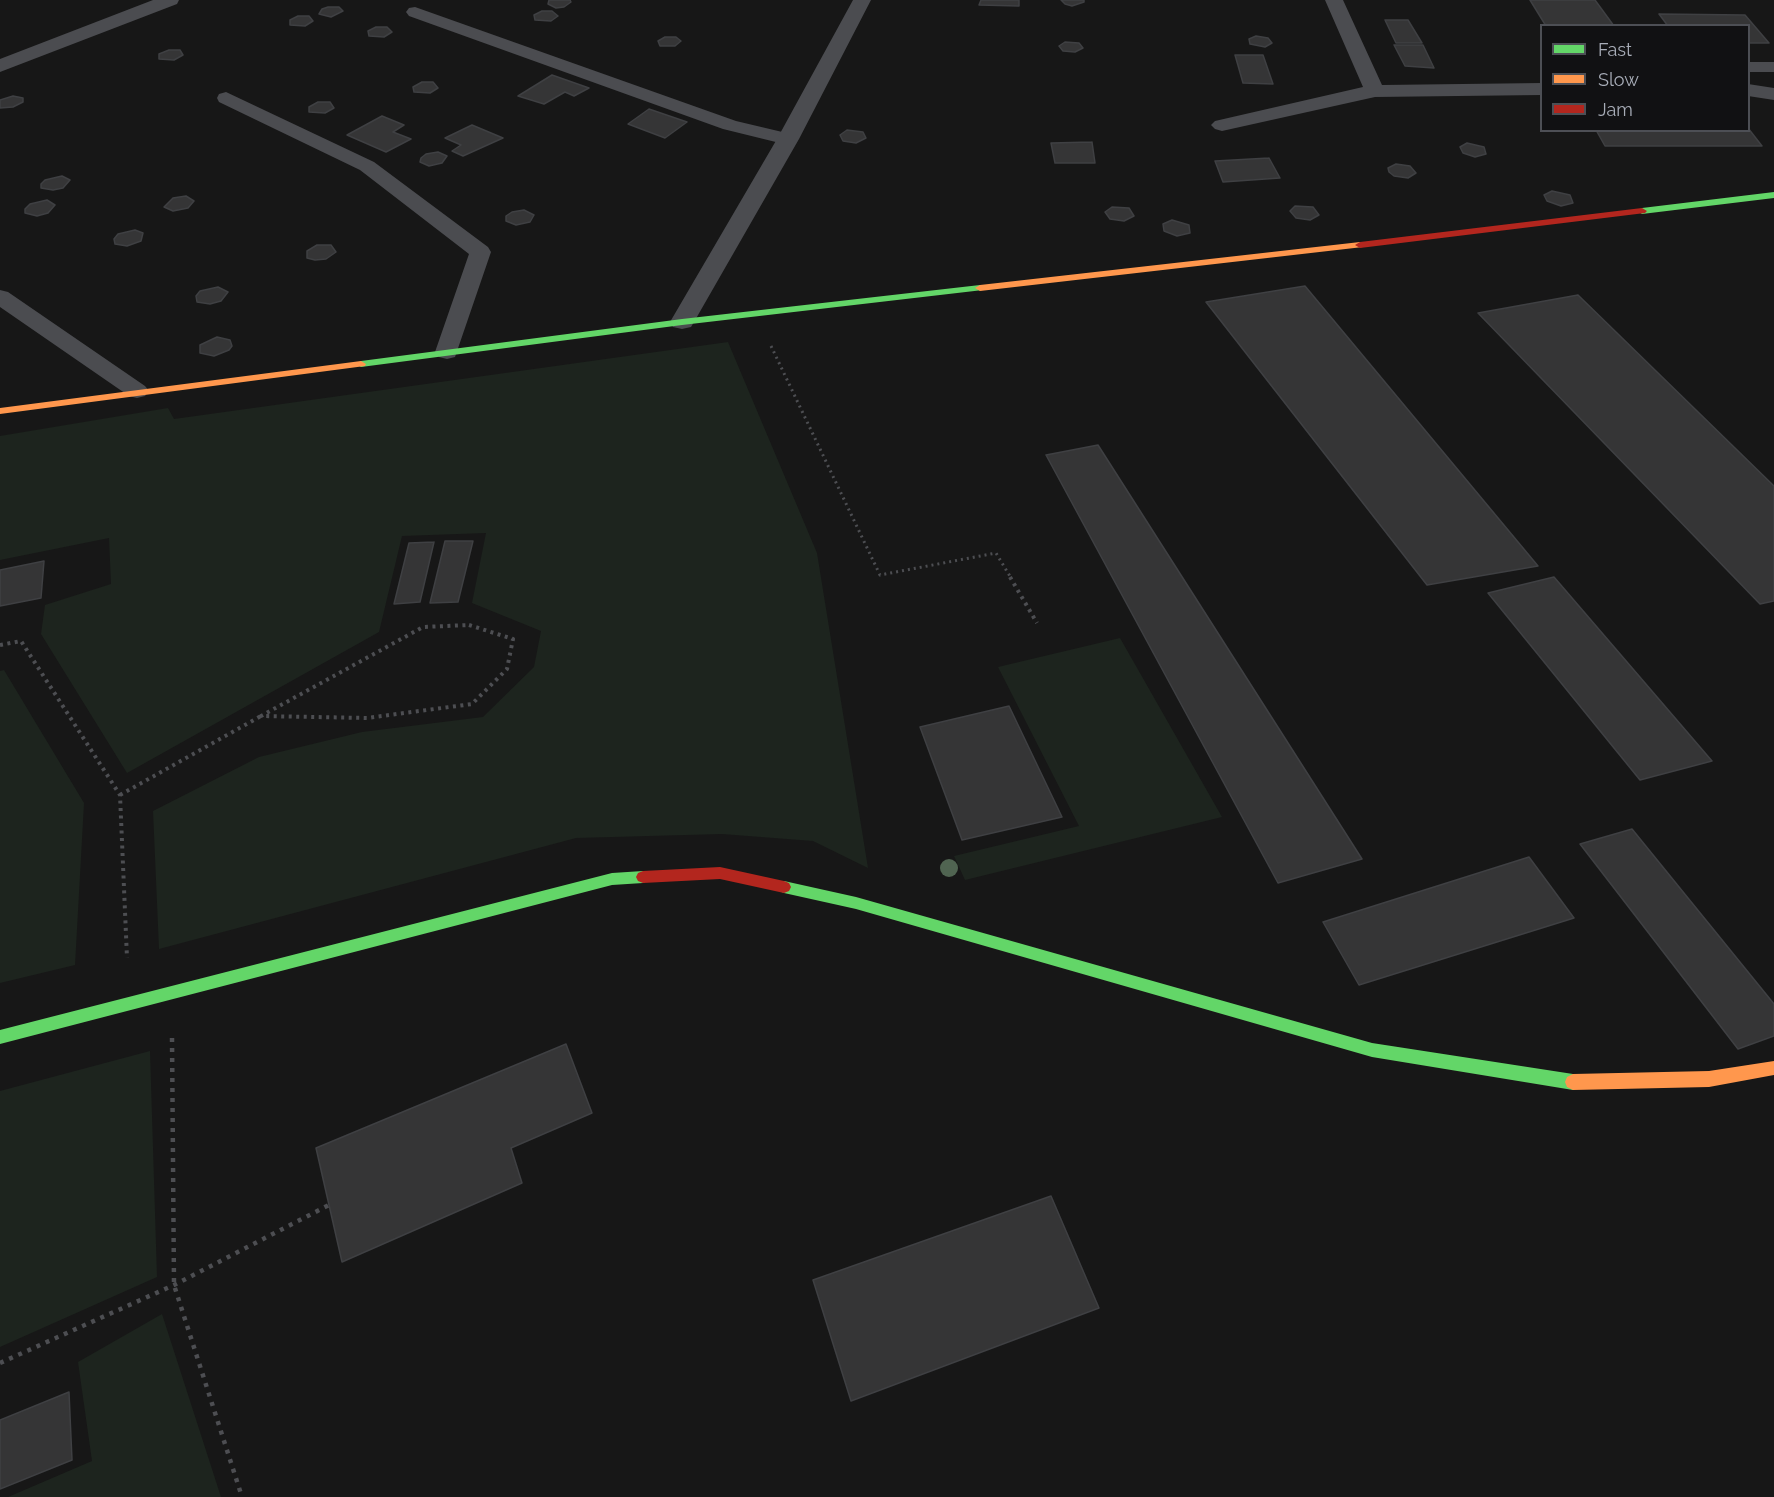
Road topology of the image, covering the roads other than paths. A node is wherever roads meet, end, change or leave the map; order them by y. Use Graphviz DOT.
graph roads {
  1 [pos="170,0"];
  2 [pos="862,0"];
  3 [pos="1334,0"];
  4 [pos="416,12"];
  5 [pos="0,66"];
  6 [pos="1750,66"];
  7 [pos="1774,67"];
  8 [pos="1540,90"];
  9 [pos="1750,90"];
  10 [pos="1375,91"];
  11 [pos="1774,94"];
  12 [pos="226,98"];
  13 [pos="1222,125"];
  14 [pos="788,139"];
  15 [pos="1774,195"];
  16 [pos="0,297"];
  17 [pos="682,322"];
  18 [pos="447,352"];
  19 [pos="137,391"];
  20 [pos="0,411"];
  21 [pos="0,1037"];
  22 [pos="1774,1068"];
  1 -- 5 [label="street"];
  2 -- 14 [label="street"];
  3 -- 10 [label="street"];
  4 -- 14 [label="lane"];
  6 -- 7 [label="lane"];
  8 -- 10 [label="street"];
  9 -- 11 [label="street"];
  10 -- 13 [label="street"];
  12 -- 18 [label="lane"];
  14 -- 17 [label="street"];
  15 -- 17 [label="street"];
  16 -- 19 [label="lane"];
  17 -- 18 [label="street"];
  18 -- 19 [label="street"];
  19 -- 20 [label="street"];
  21 -- 22 [label="street"];
}
